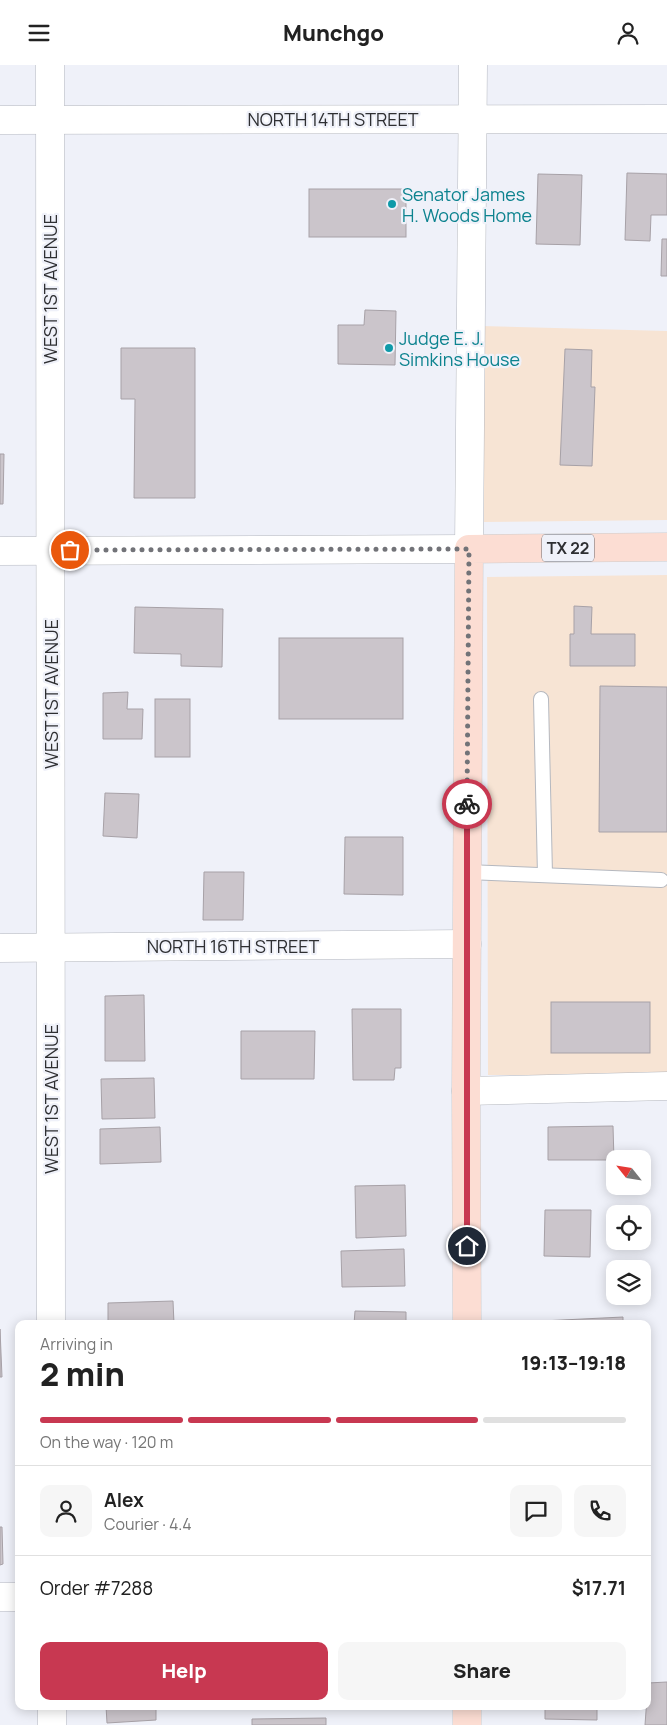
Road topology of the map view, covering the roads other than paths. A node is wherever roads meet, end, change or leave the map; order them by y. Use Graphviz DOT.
graph roads {
  1 [pos="50,65"];
  2 [pos="473,65"];
  3 [pos="472,119"];
  4 [pos="667,119"];
  5 [pos="0,120"];
  6 [pos="50,120"];
  7 [pos="667,547"];
  8 [pos="469,549"];
  9 [pos="0,551"];
  10 [pos="50,551"];
  11 [pos="541,699"];
  12 [pos="467,872"];
  13 [pos="545,875"];
  14 [pos="661,880"];
  15 [pos="467,944"];
  16 [pos="0,948"];
  17 [pos="51,948"];
  18 [pos="667,1086"];
  19 [pos="466,1091"];
  20 [pos="51,1320"];
  21 [pos="467,1320"];
  22 [pos="0,1597"];
  23 [pos="15,1597"];
  24 [pos="52,1710"];
  25 [pos="467,1710"];
  26 [pos="52,1725"];
  27 [pos="467,1725"];
  1 -- 6 [label="street, WEST 1ST AVENUE"];
  2 -- 3 [label="street"];
  3 -- 4 [label="street, NORTH 14TH STREET"];
  3 -- 6 [label="street, NORTH 14TH STREET"];
  3 -- 8 [label="street"];
  5 -- 6 [label="street, NORTH 14TH STREET"];
  6 -- 10 [label="street, WEST 1ST AVENUE"];
  7 -- 8 [label="main road, TX 22"];
  8 -- 10 [label="street"];
  8 -- 12 [label="main road"];
  9 -- 10 [label="street"];
  10 -- 17 [label="street, WEST 1ST AVENUE"];
  11 -- 13 [label="lane"];
  12 -- 13 [label="lane"];
  12 -- 15 [label="main road"];
  13 -- 14 [label="lane"];
  15 -- 17 [label="street, NORTH 16TH STREET"];
  15 -- 19 [label="main road"];
  16 -- 17 [label="street, NORTH 16TH STREET"];
  17 -- 20 [label="street, WEST 1ST AVENUE"];
  18 -- 19 [label="street"];
  19 -- 21 [label="main road"];
  22 -- 23 [label="street"];
  24 -- 26 [label="street"];
  25 -- 27 [label="main road"];
}
